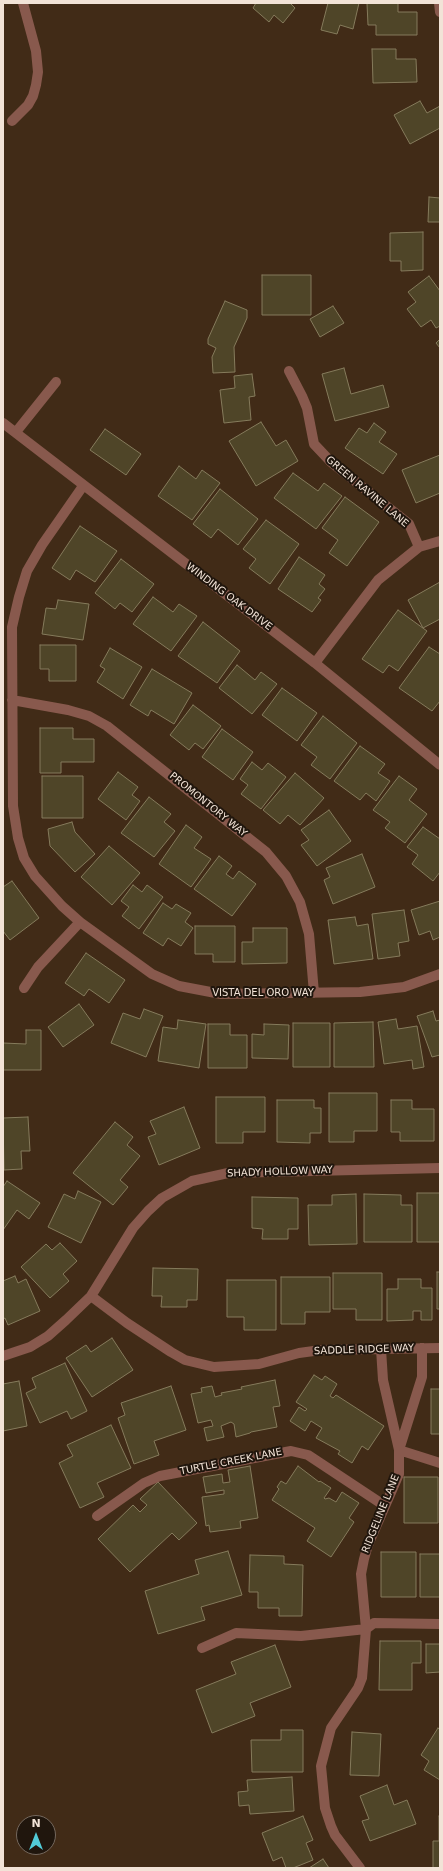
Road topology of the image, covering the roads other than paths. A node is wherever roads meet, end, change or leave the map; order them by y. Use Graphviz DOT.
graph roads {
  1 [pos="23,3"];
  2 [pos="439,3"];
  3 [pos="440,12"];
  4 [pos="12,121"];
  5 [pos="289,371"];
  6 [pos="56,382"];
  7 [pos="3,423"];
  8 [pos="16,432"];
  9 [pos="83,486"];
  10 [pos="440,541"];
  11 [pos="419,547"];
  12 [pos="315,663"];
  13 [pos="12,700"];
  14 [pos="440,765"];
  15 [pos="80,922"];
  16 [pos="440,974"];
  17 [pos="24,988"];
  18 [pos="314,993"];
  19 [pos="440,1168"];
  20 [pos="91,1296"];
  21 [pos="422,1348"];
  22 [pos="440,1348"];
  23 [pos="381,1349"];
  24 [pos="3,1356"];
  25 [pos="399,1450"];
  26 [pos="440,1463"];
  27 [pos="385,1506"];
  28 [pos="97,1516"];
  29 [pos="440,1624"];
  30 [pos="366,1629"];
  31 [pos="202,1648"];
  32 [pos="360,1868"];
  1 -- 4 [label="street"];
  2 -- 3 [label="street"];
  5 -- 11 [label="street, GREEN RAVINE LANE"];
  6 -- 8 [label="street"];
  7 -- 8 [label="street, WINDING OAK DRIVE"];
  8 -- 9 [label="street, WINDING OAK DRIVE"];
  9 -- 12 [label="street, WINDING OAK DRIVE"];
  9 -- 13 [label="street, VISTA DEL ORO WAY"];
  10 -- 11 [label="street"];
  11 -- 12 [label="street"];
  12 -- 14 [label="street, WINDING OAK DRIVE"];
  13 -- 15 [label="street, VISTA DEL ORO WAY"];
  13 -- 18 [label="street, PROMONTORY WAY"];
  15 -- 17 [label="street"];
  15 -- 18 [label="street, VISTA DEL ORO WAY"];
  16 -- 18 [label="street, VISTA DEL ORO WAY"];
  19 -- 20 [label="street, SHADY HOLLOW WAY"];
  20 -- 23 [label="street, SADDLE RIDGE WAY"];
  20 -- 24 [label="street, SHADY HOLLOW WAY"];
  21 -- 22 [label="street, SADDLE RIDGE WAY"];
  21 -- 23 [label="street, SADDLE RIDGE WAY"];
  21 -- 25 [label="street, RIDGELINE LANE"];
  23 -- 25 [label="street, RIDGELINE LANE"];
  25 -- 26 [label="street"];
  25 -- 27 [label="street, RIDGELINE LANE"];
  27 -- 28 [label="street, TURTLE CREEK LANE"];
  27 -- 30 [label="street, RIDGELINE LANE"];
  29 -- 30 [label="street"];
  30 -- 31 [label="street"];
  30 -- 32 [label="street, RIDGELINE LANE"];
}
